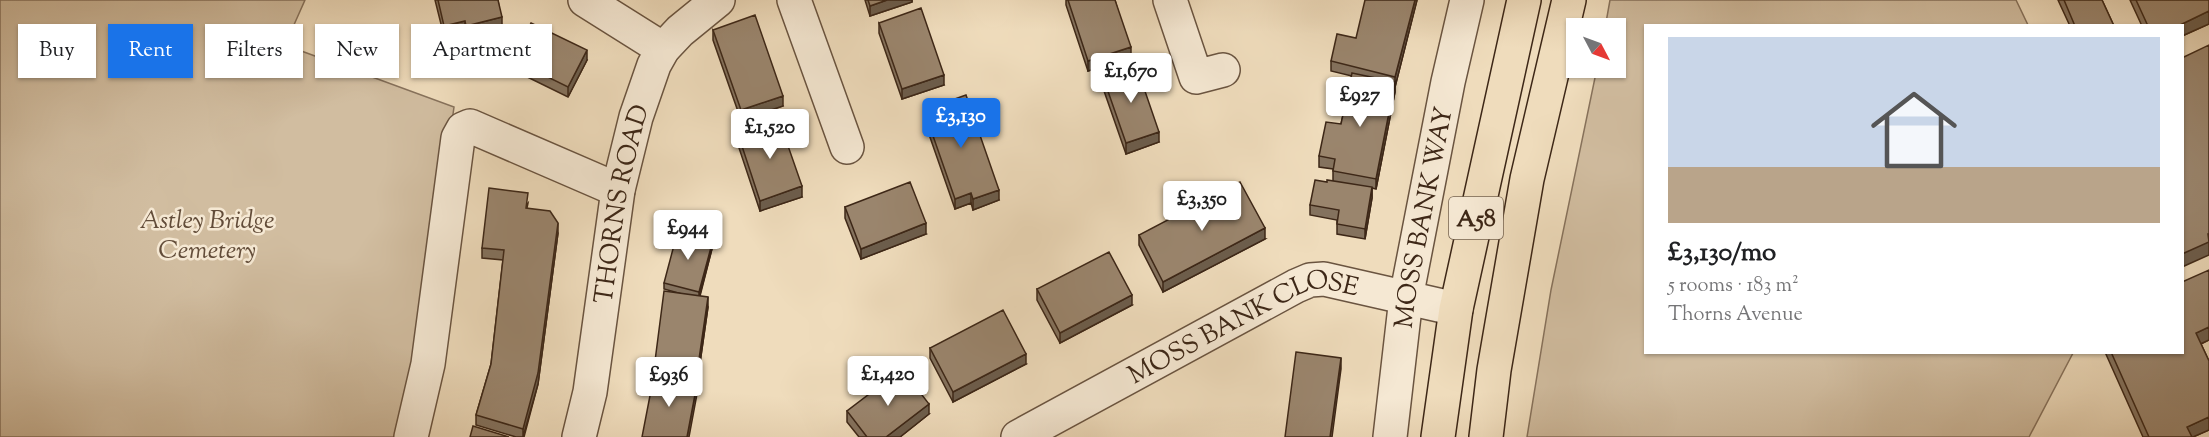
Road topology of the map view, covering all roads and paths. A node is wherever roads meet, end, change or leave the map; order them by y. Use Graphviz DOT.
graph roads {
  1 [pos="585,0"];
  2 [pos="718,0"];
  3 [pos="794,0"];
  4 [pos="1170,0"];
  5 [pos="1467,0"];
  6 [pos="1524,0"];
  7 [pos="1569,0"];
  8 [pos="663,48"];
  9 [pos="1223,70"];
  10 [pos="847,147"];
  11 [pos="618,190"];
  12 [pos="1406,298"];
  13 [pos="1456,309"];
  14 [pos="1033,432"];
  15 [pos="411,437"];
  16 [pos="579,437"];
  17 [pos="1390,437"];
  18 [pos="1438,437"];
  19 [pos="1486,437"];
  1 -- 8 [label="street"];
  2 -- 8 [label="street, THORNS ROAD"];
  3 -- 10 [label="street"];
  4 -- 9 [label="street"];
  5 -- 12 [label="street, MOSS BANK WAY"];
  6 -- 13 [label="highway, MOSS BANK WAY / A58"];
  7 -- 19 [label="highway, A58"];
  8 -- 11 [label="street, THORNS ROAD"];
  11 -- 15 [label="street"];
  11 -- 16 [label="street, THORNS ROAD"];
  12 -- 13 [label="street, MOSS BANK CLOSE"];
  12 -- 14 [label="street, MOSS BANK CLOSE"];
  12 -- 17 [label="street, MOSS BANK WAY"];
  13 -- 18 [label="highway, MOSS BANK WAY / A58"];
}
